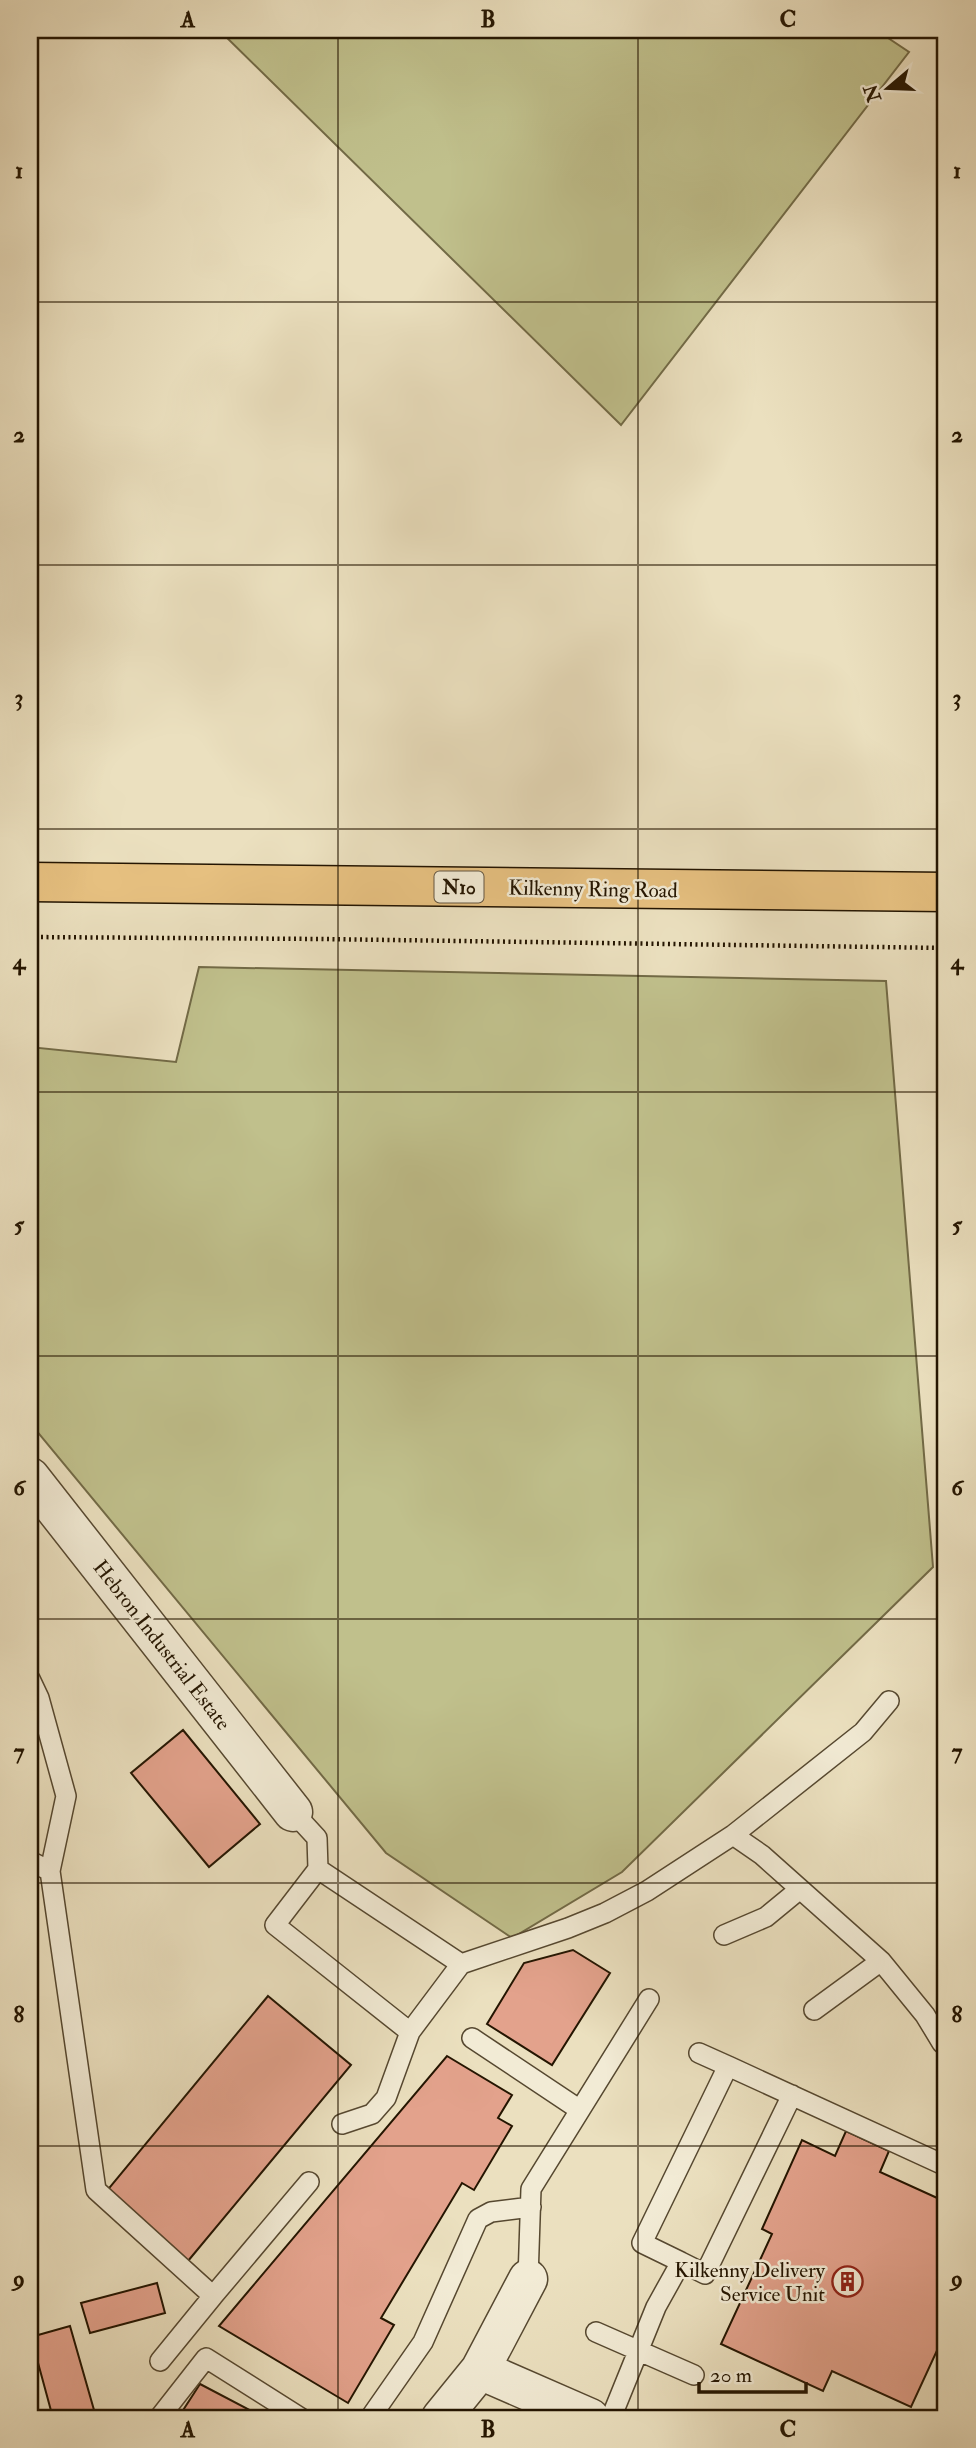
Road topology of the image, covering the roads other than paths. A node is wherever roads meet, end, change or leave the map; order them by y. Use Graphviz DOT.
graph roads {
  1 [pos="30,882"];
  2 [pos="946,892"];
  3 [pos="30,1478"];
  4 [pos="30,1679"];
  5 [pos="889,1701"];
  6 [pos="293,1812"];
  7 [pos="733,1835"];
  8 [pos="30,1861"];
  9 [pos="317,1869"];
  10 [pos="50,1871"];
  11 [pos="800,1889"];
  12 [pos="724,1935"];
  13 [pos="881,1961"];
  14 [pos="461,1964"];
  15 [pos="649,1999"];
  16 [pos="814,2010"];
  17 [pos="410,2032"];
  18 [pos="472,2038"];
  19 [pos="942,2043"];
  20 [pos="699,2053"];
  21 [pos="728,2066"];
  22 [pos="792,2095"];
  23 [pos="580,2110"];
  24 [pos="342,2124"];
  25 [pos="946,2166"];
  26 [pos="309,2182"];
  27 [pos="531,2207"];
  28 [pos="681,2262"];
  29 [pos="528,2279"];
  30 [pos="213,2297"];
  31 [pos="596,2332"];
  32 [pos="639,2350"];
  33 [pos="160,2361"];
  34 [pos="480,2370"];
  35 [pos="694,2375"];
  36 [pos="577,2416"];
  37 [pos="159,2418"];
  38 [pos="301,2418"];
  39 [pos="370,2418"];
  40 [pos="441,2418"];
  41 [pos="611,2418"];
  1 -- 2 [label="highway, Kilkenny Ring Road / N10"];
  3 -- 6 [label="street, Hebron Industrial Estate"];
  4 -- 10 [label="lane"];
  5 -- 7 [label="lane"];
  6 -- 9 [label="lane"];
  7 -- 11 [label="lane"];
  7 -- 14 [label="lane"];
  8 -- 10 [label="lane"];
  9 -- 14 [label="lane"];
  9 -- 17 [label="lane"];
  10 -- 30 [label="lane"];
  11 -- 12 [label="lane"];
  11 -- 13 [label="lane"];
  13 -- 16 [label="lane"];
  13 -- 19 [label="lane"];
  14 -- 17 [label="lane"];
  15 -- 23 [label="lane"];
  17 -- 24 [label="lane"];
  18 -- 23 [label="lane"];
  20 -- 21 [label="lane"];
  21 -- 22 [label="lane"];
  21 -- 28 [label="lane"];
  22 -- 25 [label="lane"];
  22 -- 28 [label="lane"];
  23 -- 27 [label="lane"];
  26 -- 30 [label="lane"];
  27 -- 29 [label="lane"];
  27 -- 39 [label="lane"];
  28 -- 32 [label="lane"];
  29 -- 34 [label="street"];
  30 -- 33 [label="lane"];
  31 -- 32 [label="lane"];
  32 -- 35 [label="lane"];
  32 -- 41 [label="lane"];
  34 -- 36 [label="street"];
  34 -- 40 [label="street"];
  37 -- 38 [label="lane"];
}
